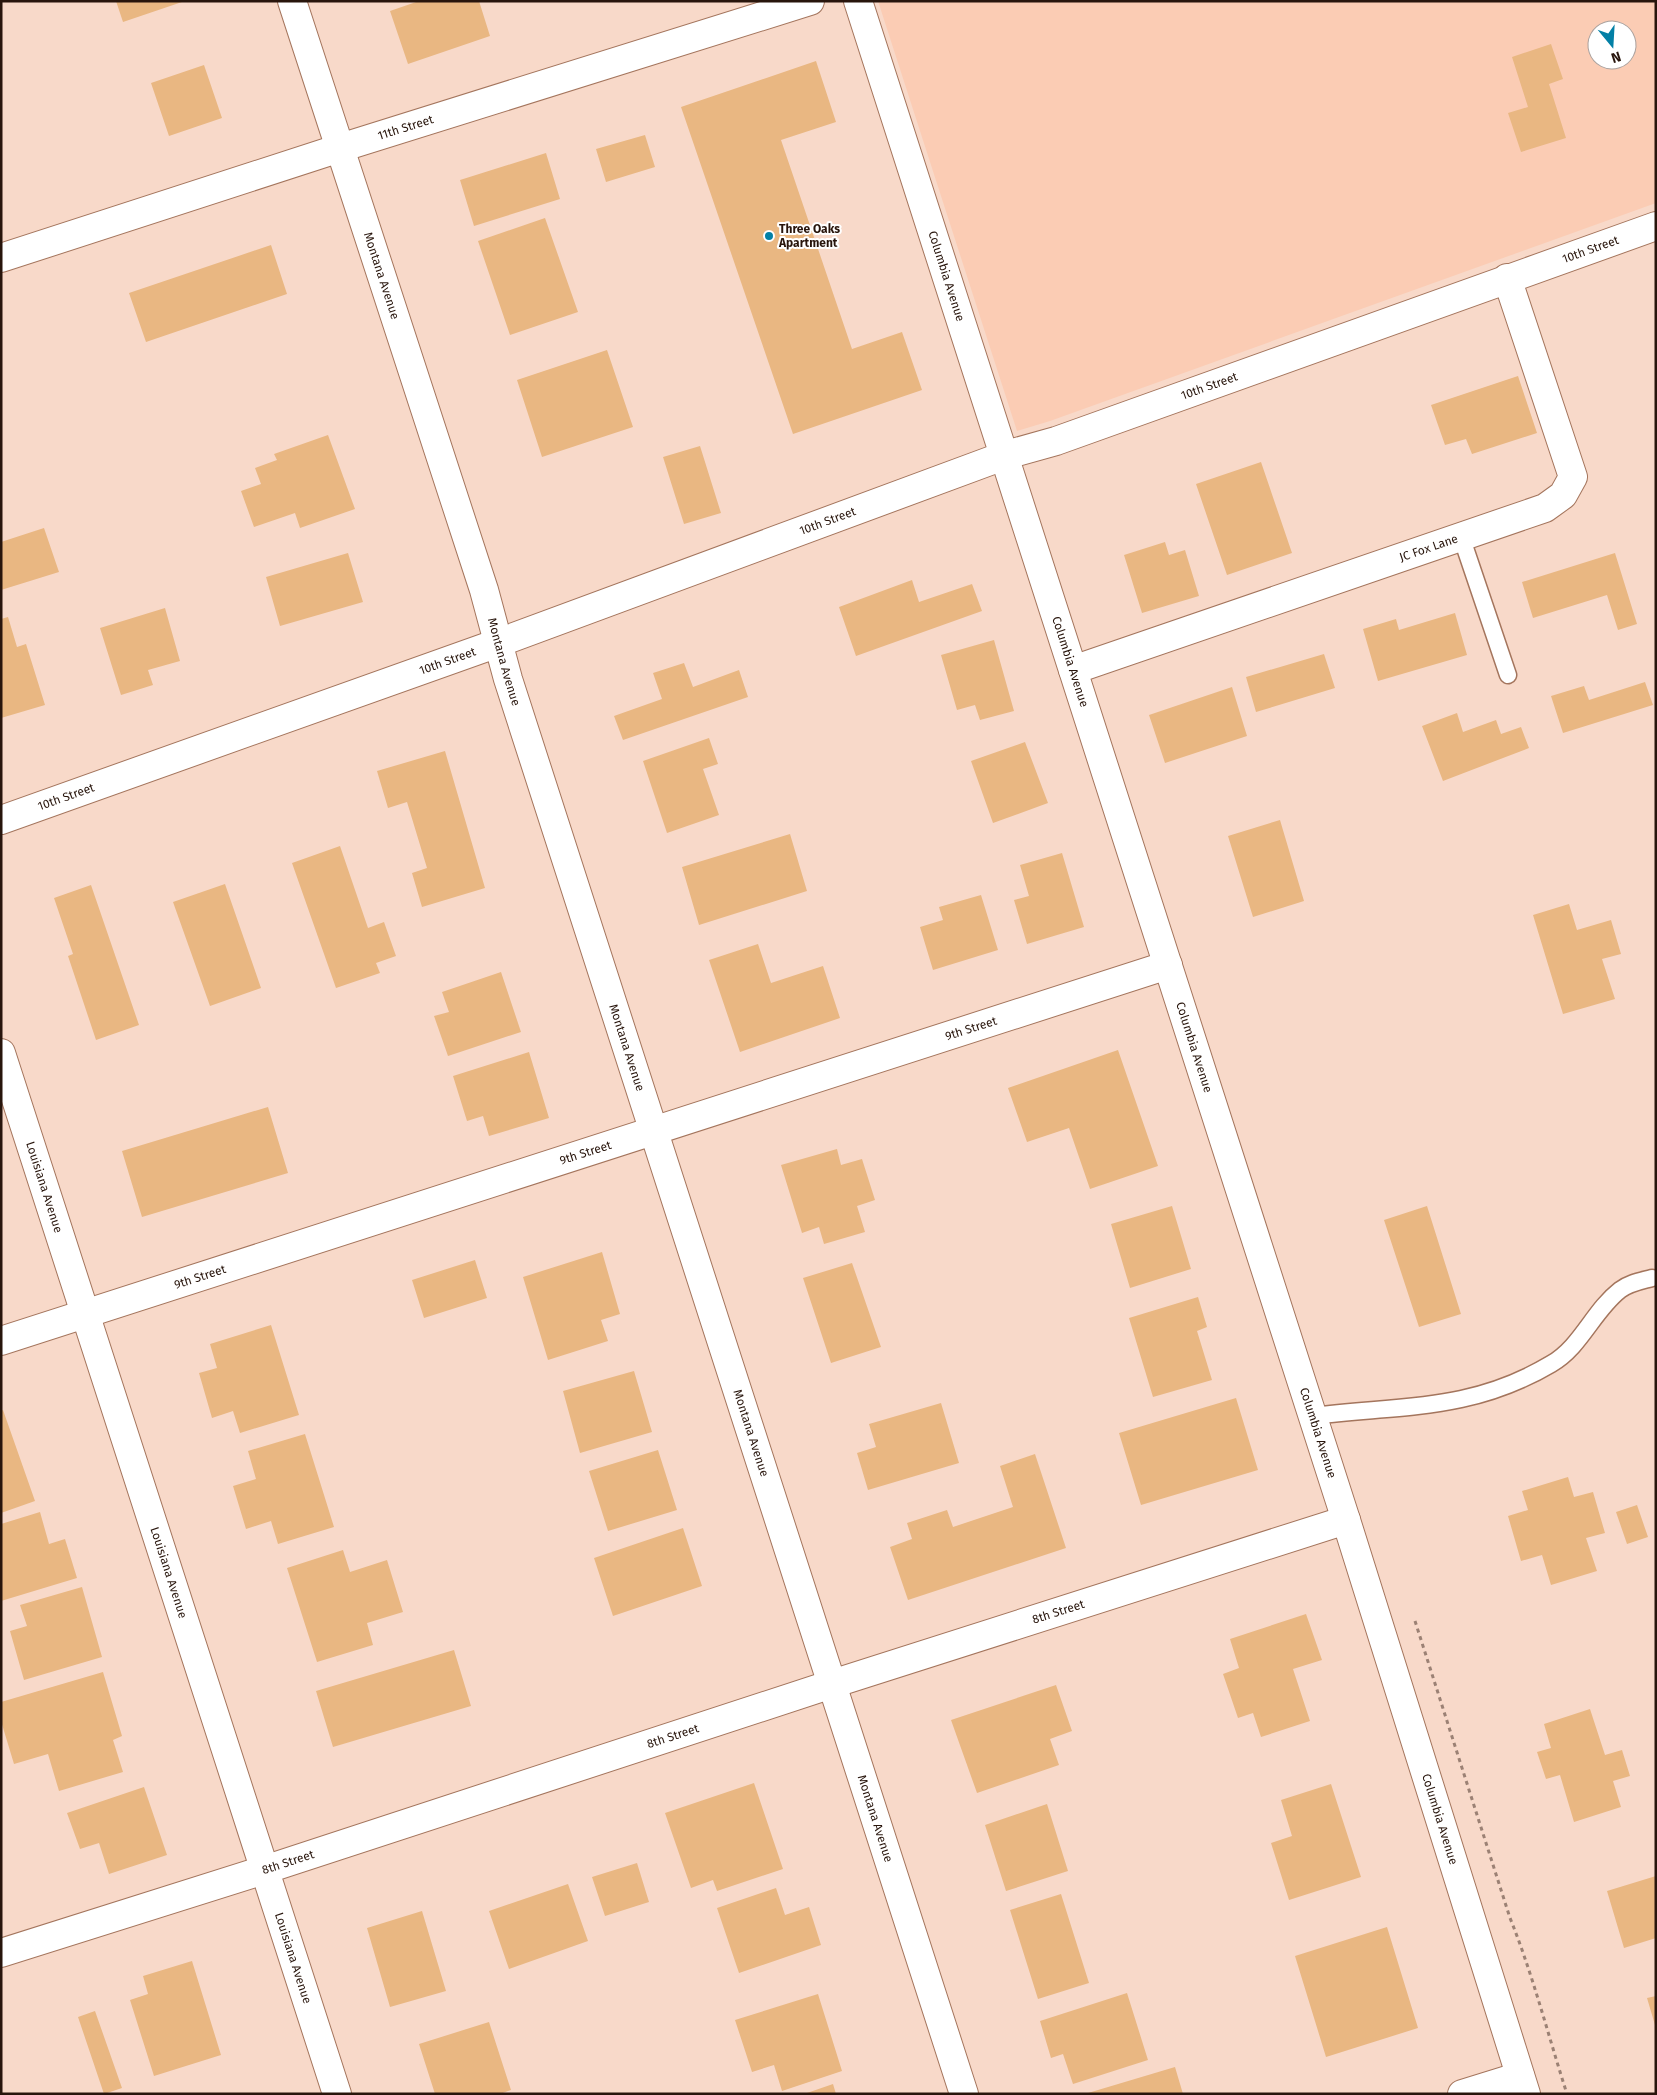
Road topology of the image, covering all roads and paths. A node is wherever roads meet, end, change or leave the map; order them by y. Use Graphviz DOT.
graph roads {
  1 [pos="292,1"];
  2 [pos="810,1"];
  3 [pos="858,1"];
  4 [pos="340,148"];
  5 [pos="1656,226"];
  6 [pos="1,258"];
  7 [pos="1507,278"];
  8 [pos="1006,455"];
  9 [pos="1461,536"];
  10 [pos="498,643"];
  11 [pos="1074,670"];
  12 [pos="1508,675"];
  13 [pos="1,820"];
  14 [pos="1168,965"];
  15 [pos="1,1053"];
  16 [pos="655,1132"];
  17 [pos="1652,1278"];
  18 [pos="87,1314"];
  19 [pos="1,1341"];
  20 [pos="1313,1416"];
  21 [pos="1346,1520"];
  22 [pos="1413,1615"];
  23 [pos="832,1684"];
  24 [pos="264,1870"];
  25 [pos="1,1952"];
  26 [pos="1523,2085"];
  27 [pos="337,2094"];
  28 [pos="964,2094"];
  29 [pos="1462,2094"];
  30 [pos="1567,2094"];
  1 -- 4 [label="street, Montana Avenue"];
  2 -- 4 [label="street, 11th Street"];
  3 -- 8 [label="street, Columbia Avenue"];
  4 -- 6 [label="street, 11th Street"];
  4 -- 10 [label="street, Montana Avenue"];
  5 -- 7 [label="street, 10th Street"];
  7 -- 8 [label="street, 10th Street"];
  7 -- 9 [label="street, JC Fox Lane"];
  8 -- 10 [label="street, 10th Street"];
  8 -- 11 [label="street, Columbia Avenue"];
  9 -- 11 [label="street, JC Fox Lane"];
  9 -- 12 [label="lane"];
  10 -- 13 [label="street, 10th Street"];
  10 -- 16 [label="street, Montana Avenue"];
  11 -- 14 [label="street, Columbia Avenue"];
  14 -- 16 [label="street, 9th Street"];
  14 -- 20 [label="street, Columbia Avenue"];
  15 -- 18 [label="street, Louisiana Avenue"];
  16 -- 18 [label="street, 9th Street"];
  16 -- 23 [label="street, Montana Avenue"];
  17 -- 20 [label="lane"];
  18 -- 19 [label="street, 9th Street"];
  18 -- 24 [label="street, Louisiana Avenue"];
  20 -- 21 [label="street, Columbia Avenue"];
  21 -- 23 [label="street, 8th Street"];
  21 -- 26 [label="street, Columbia Avenue"];
  22 -- 30 [label="path"];
  23 -- 24 [label="street, 8th Street"];
  23 -- 28 [label="street, Montana Avenue"];
  24 -- 25 [label="street, 8th Street"];
  24 -- 27 [label="street, Louisiana Avenue"];
  26 -- 29 [label="street"];
}
